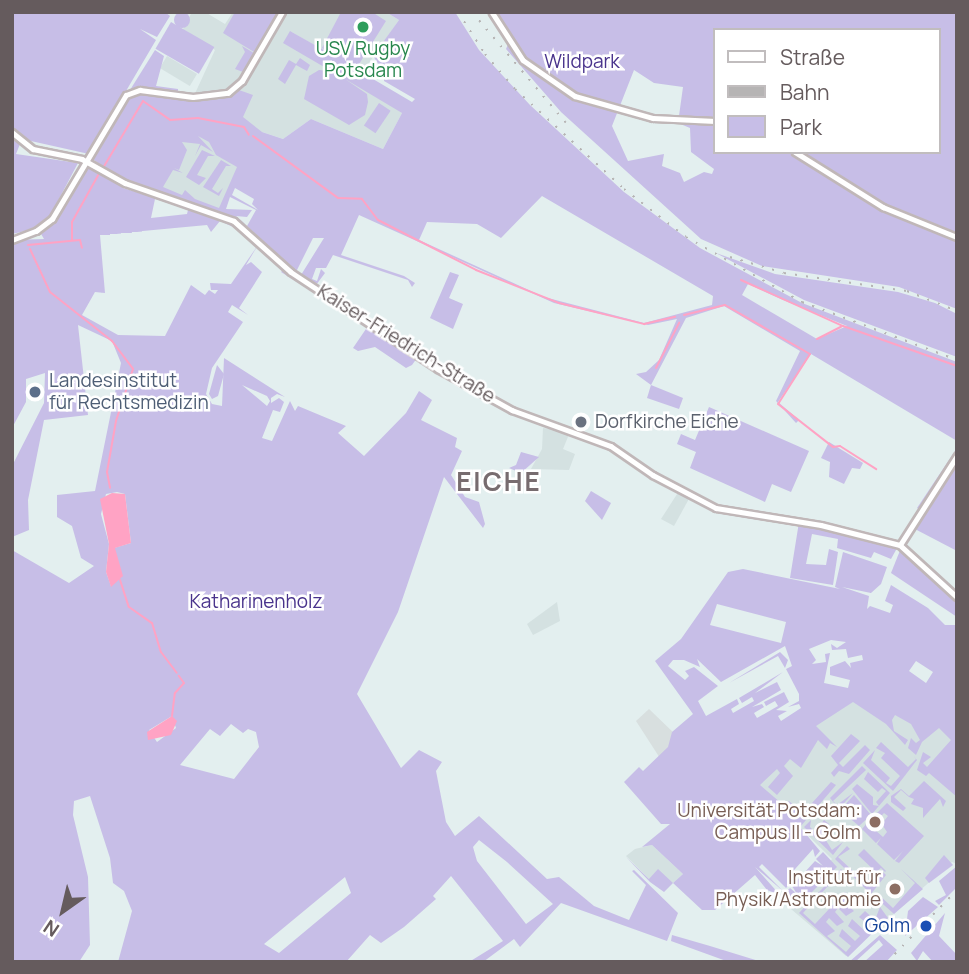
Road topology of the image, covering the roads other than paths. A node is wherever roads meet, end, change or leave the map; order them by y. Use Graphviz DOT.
graph roads {
  1 [pos="282,12"];
  2 [pos="492,12"];
  3 [pos="713,121"];
  4 [pos="12,132"];
  5 [pos="798,154"];
  6 [pos="87,161"];
  7 [pos="957,237"];
  8 [pos="12,240"];
  9 [pos="957,456"];
  10 [pos="900,545"];
  11 [pos="957,597"];
  1 -- 6 [label="street"];
  2 -- 3 [label="street"];
  4 -- 6 [label="street, Kaiser-Friedrich-Straße"];
  5 -- 7 [label="street"];
  6 -- 8 [label="street"];
  6 -- 10 [label="street, Kaiser-Friedrich-Straße"];
  9 -- 10 [label="street"];
  10 -- 11 [label="street"];
}
